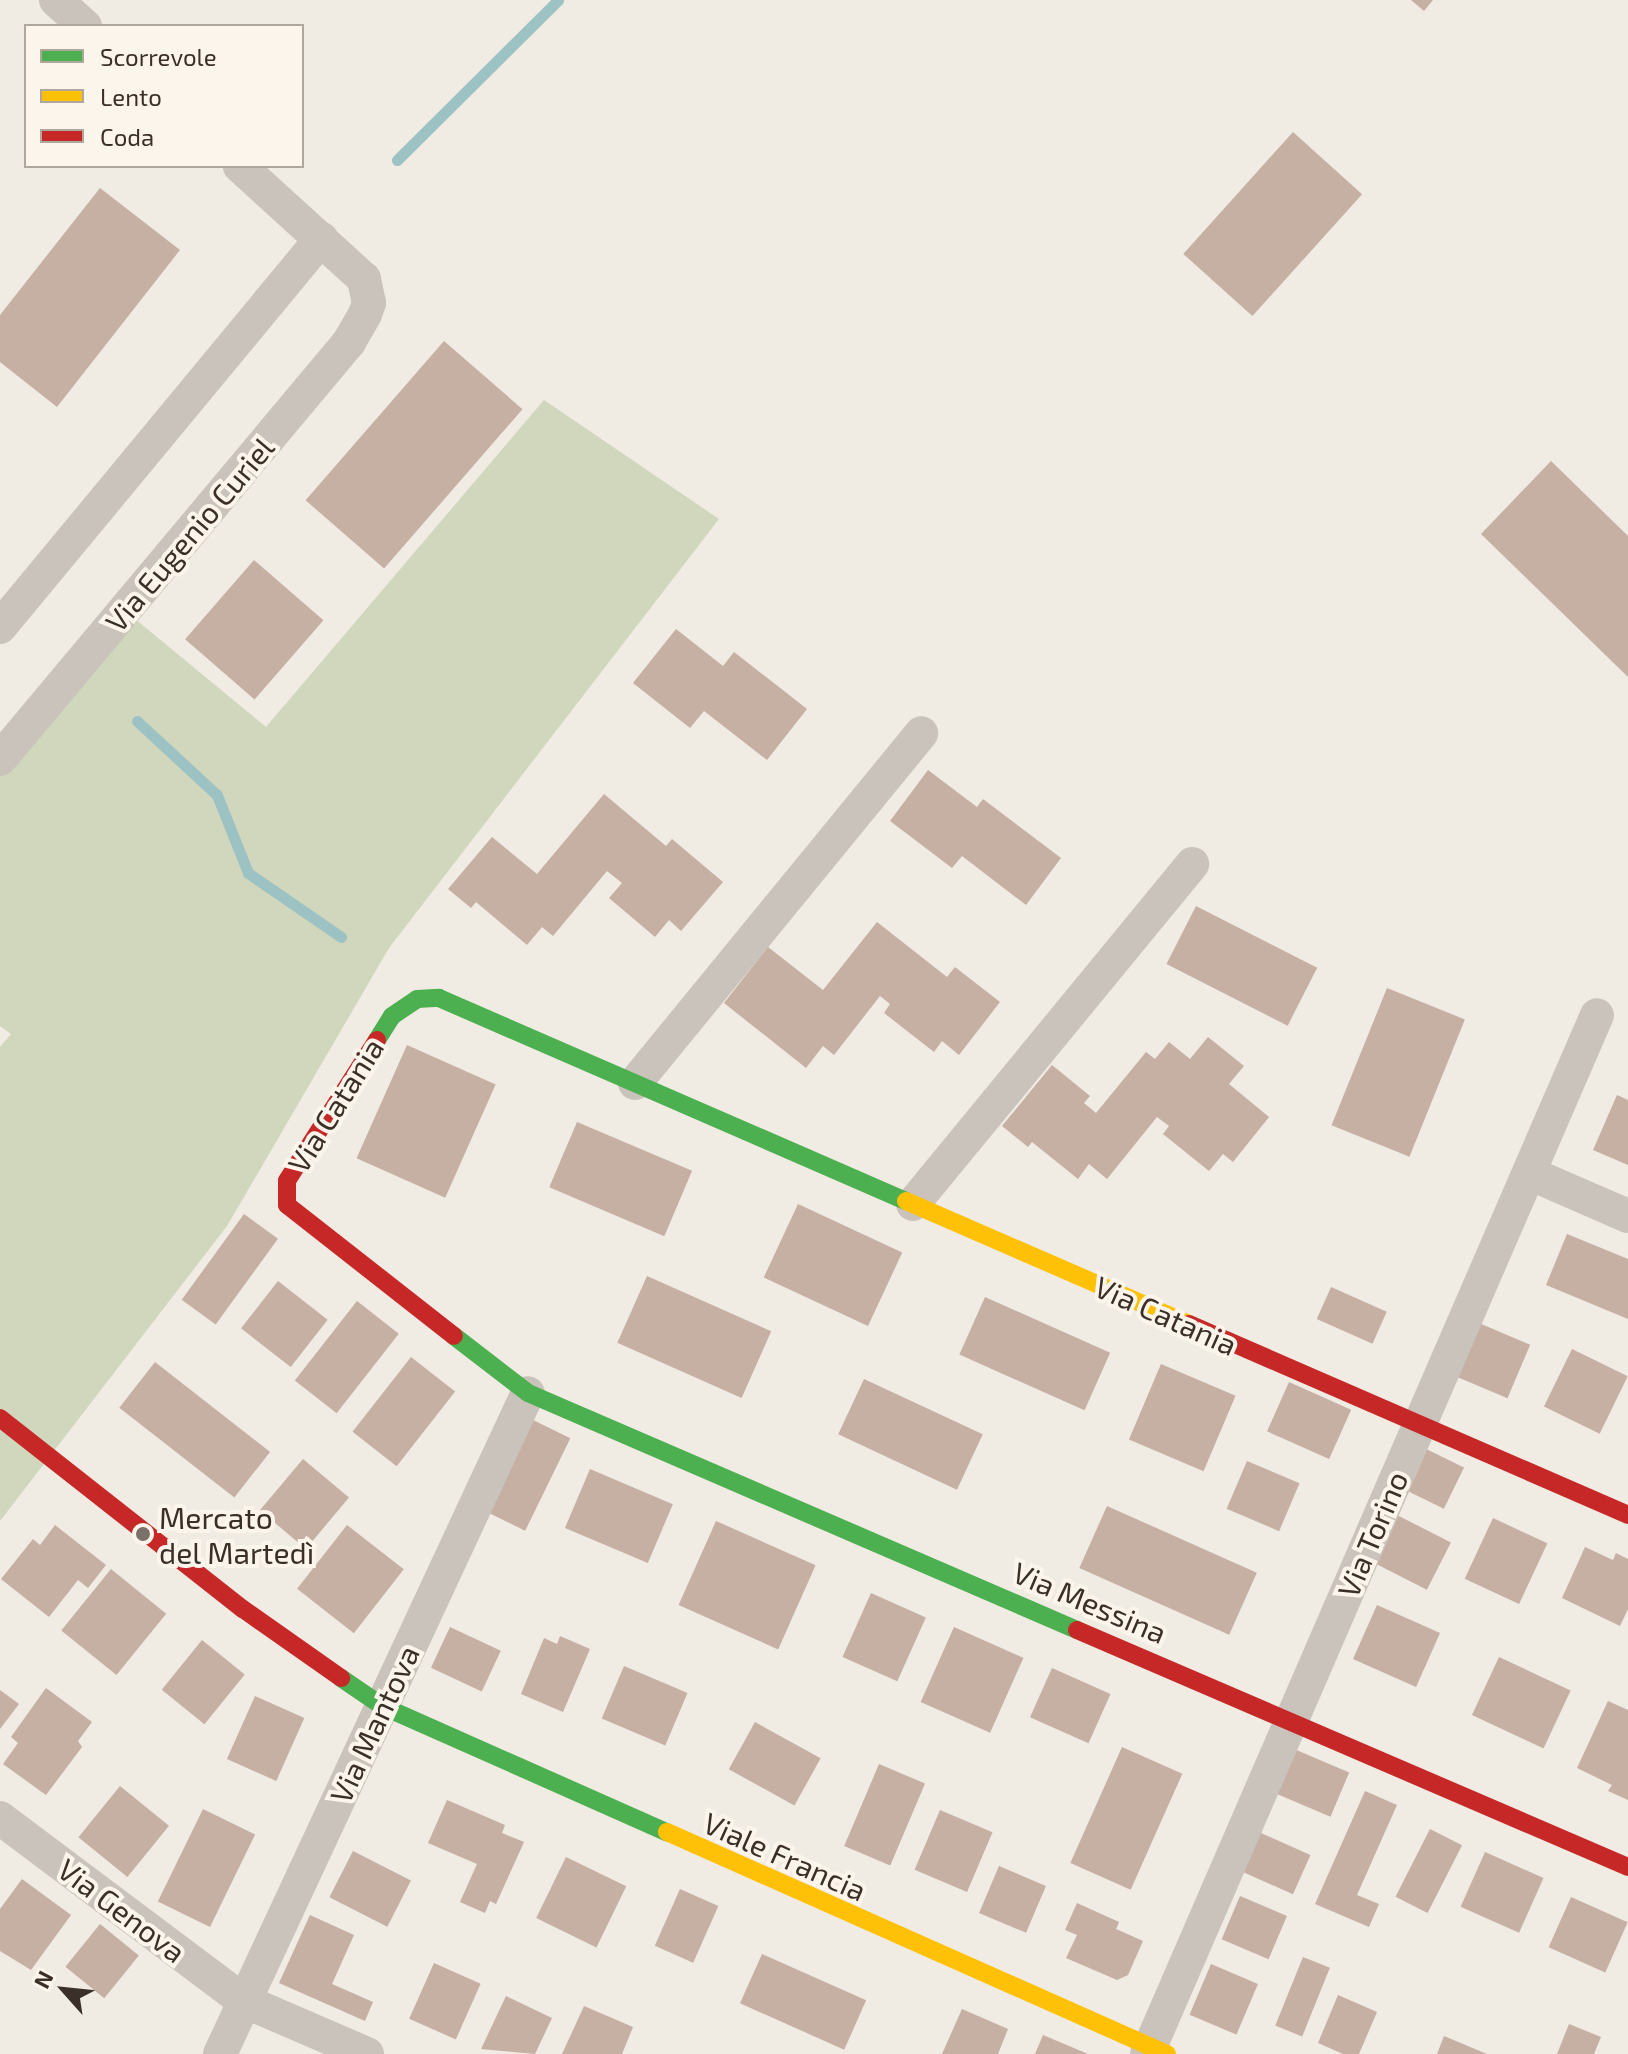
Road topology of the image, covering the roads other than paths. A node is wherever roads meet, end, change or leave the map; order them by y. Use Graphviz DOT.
graph roads {
  1 [pos="56,0"];
  2 [pos="83,24"];
  3 [pos="242,168"];
  4 [pos="321,239"];
  5 [pos="0,627"];
  6 [pos="921,733"];
  7 [pos="0,759"];
  8 [pos="1192,864"];
  9 [pos="1597,1015"];
  10 [pos="635,1083"];
  11 [pos="1529,1173"];
  12 [pos="913,1204"];
  13 [pos="1628,1216"];
  14 [pos="528,1393"];
  15 [pos="0,1418"];
  16 [pos="1419,1426"];
  17 [pos="1628,1515"];
  18 [pos="382,1706"];
  19 [pos="1292,1719"];
  20 [pos="0,1818"];
  21 [pos="1628,1867"];
  22 [pos="244,2001"];
  23 [pos="1154,2052"];
  24 [pos="220,2054"];
  25 [pos="367,2054"];
  1 -- 2 [label="street"];
  3 -- 4 [label="street"];
  4 -- 5 [label="street"];
  4 -- 7 [label="street, Via Eugenio Curiel"];
  6 -- 10 [label="street"];
  8 -- 12 [label="street"];
  9 -- 11 [label="street, Via Torino"];
  10 -- 12 [label="street, Via Catania"];
  10 -- 14 [label="street, Via Catania"];
  11 -- 13 [label="street"];
  11 -- 16 [label="street, Via Torino"];
  12 -- 16 [label="street, Via Catania"];
  14 -- 18 [label="street, Via Mantova"];
  14 -- 19 [label="street, Via Messina"];
  15 -- 18 [label="street, Viale Francia"];
  16 -- 17 [label="street, Via Catania"];
  16 -- 19 [label="street, Via Torino"];
  18 -- 22 [label="street, Via Mantova"];
  18 -- 23 [label="street, Viale Francia"];
  19 -- 21 [label="street, Via Messina"];
  19 -- 23 [label="street, Via Torino"];
  20 -- 22 [label="street, Via Genova"];
  22 -- 24 [label="street, Via Mantova"];
  22 -- 25 [label="street, Via Genova"];
}
